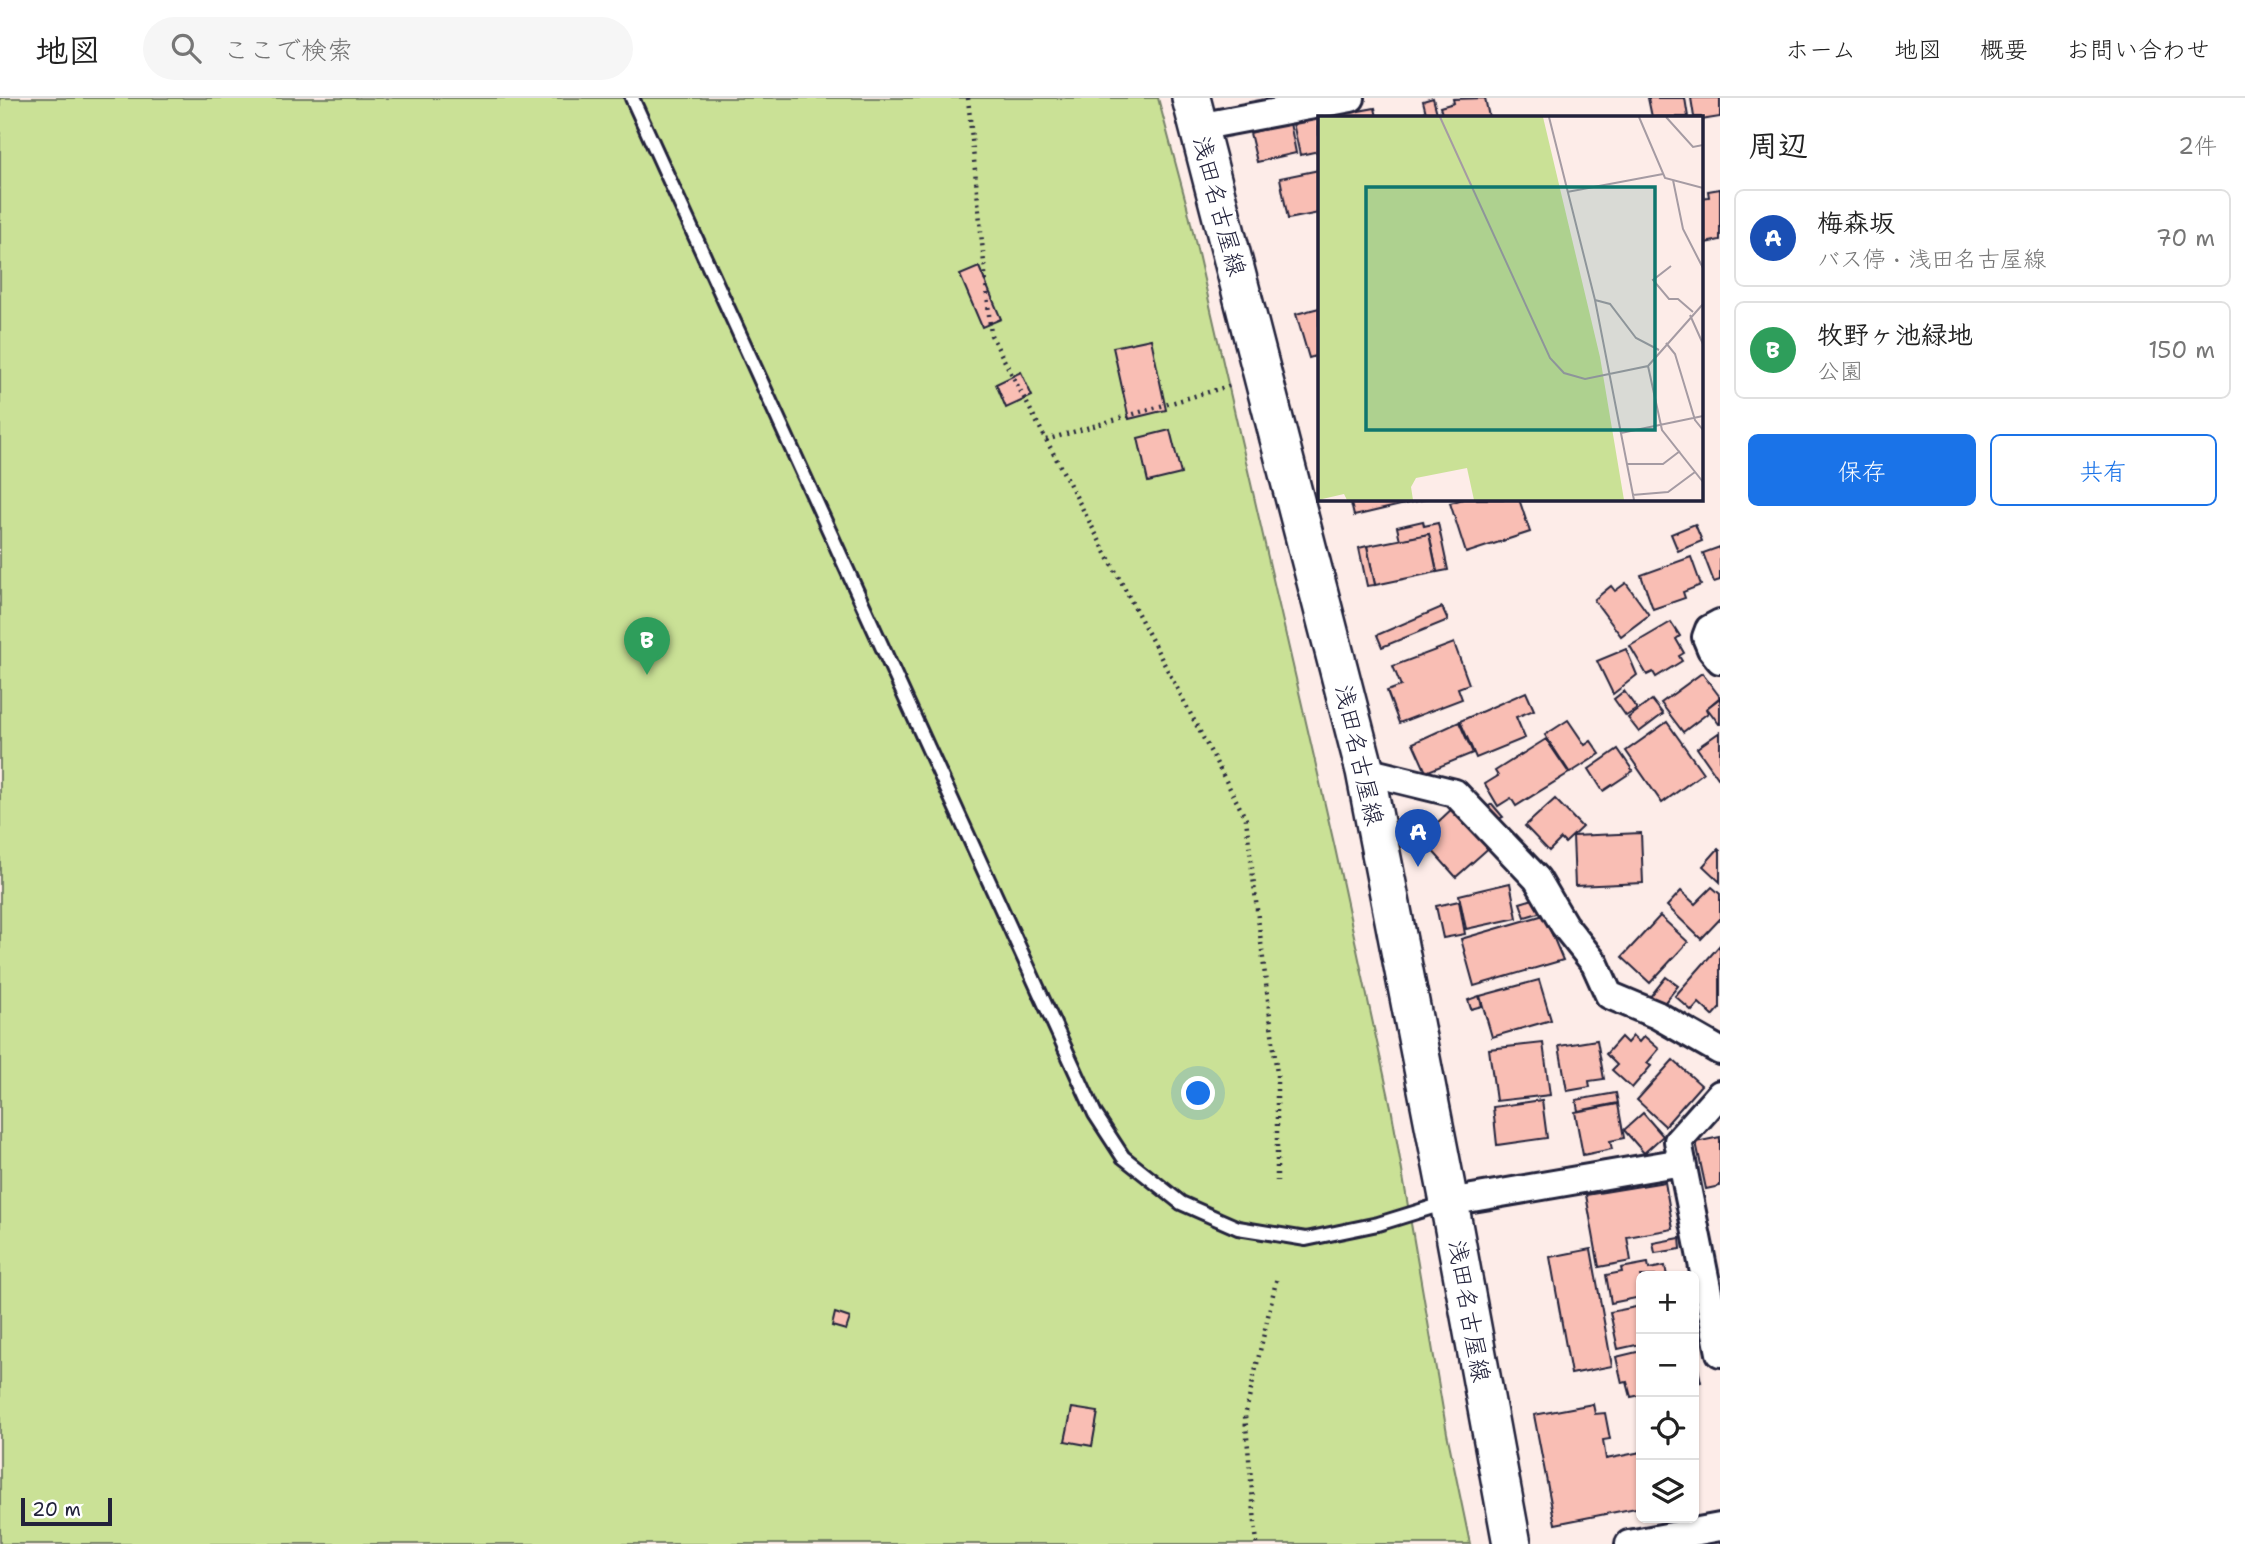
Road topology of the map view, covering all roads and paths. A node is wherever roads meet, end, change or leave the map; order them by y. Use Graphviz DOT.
graph roads {
  1 [pos="632,98"];
  2 [pos="968,98"];
  3 [pos="1351,98"];
  4 [pos="1195,113"];
  5 [pos="1263,375"];
  6 [pos="1046,440"];
  7 [pos="1720,623"];
  8 [pos="1720,660"];
  9 [pos="1365,771"];
  10 [pos="1720,1051"];
  11 [pos="1720,1094"];
  12 [pos="1682,1162"];
  13 [pos="1277,1181"];
  14 [pos="1449,1202"];
  15 [pos="1277,1277"];
  16 [pos="1720,1353"];
  17 [pos="1720,1527"];
  18 [pos="1256,1544"];
  19 [pos="1512,1544"];
  20 [pos="1629,1544"];
  1 -- 14 [label="lane"];
  2 -- 6 [label="path"];
  3 -- 4 [label="street"];
  4 -- 5 [label="main road, 浅田名古屋線"];
  5 -- 6 [label="path"];
  5 -- 9 [label="main road, 浅田名古屋線"];
  6 -- 13 [label="path"];
  7 -- 8 [label="street"];
  9 -- 10 [label="street"];
  9 -- 14 [label="main road, 浅田名古屋線"];
  11 -- 12 [label="street"];
  12 -- 14 [label="street"];
  12 -- 16 [label="street"];
  14 -- 19 [label="main road, 浅田名古屋線"];
  15 -- 18 [label="path"];
  17 -- 20 [label="street"];
}
